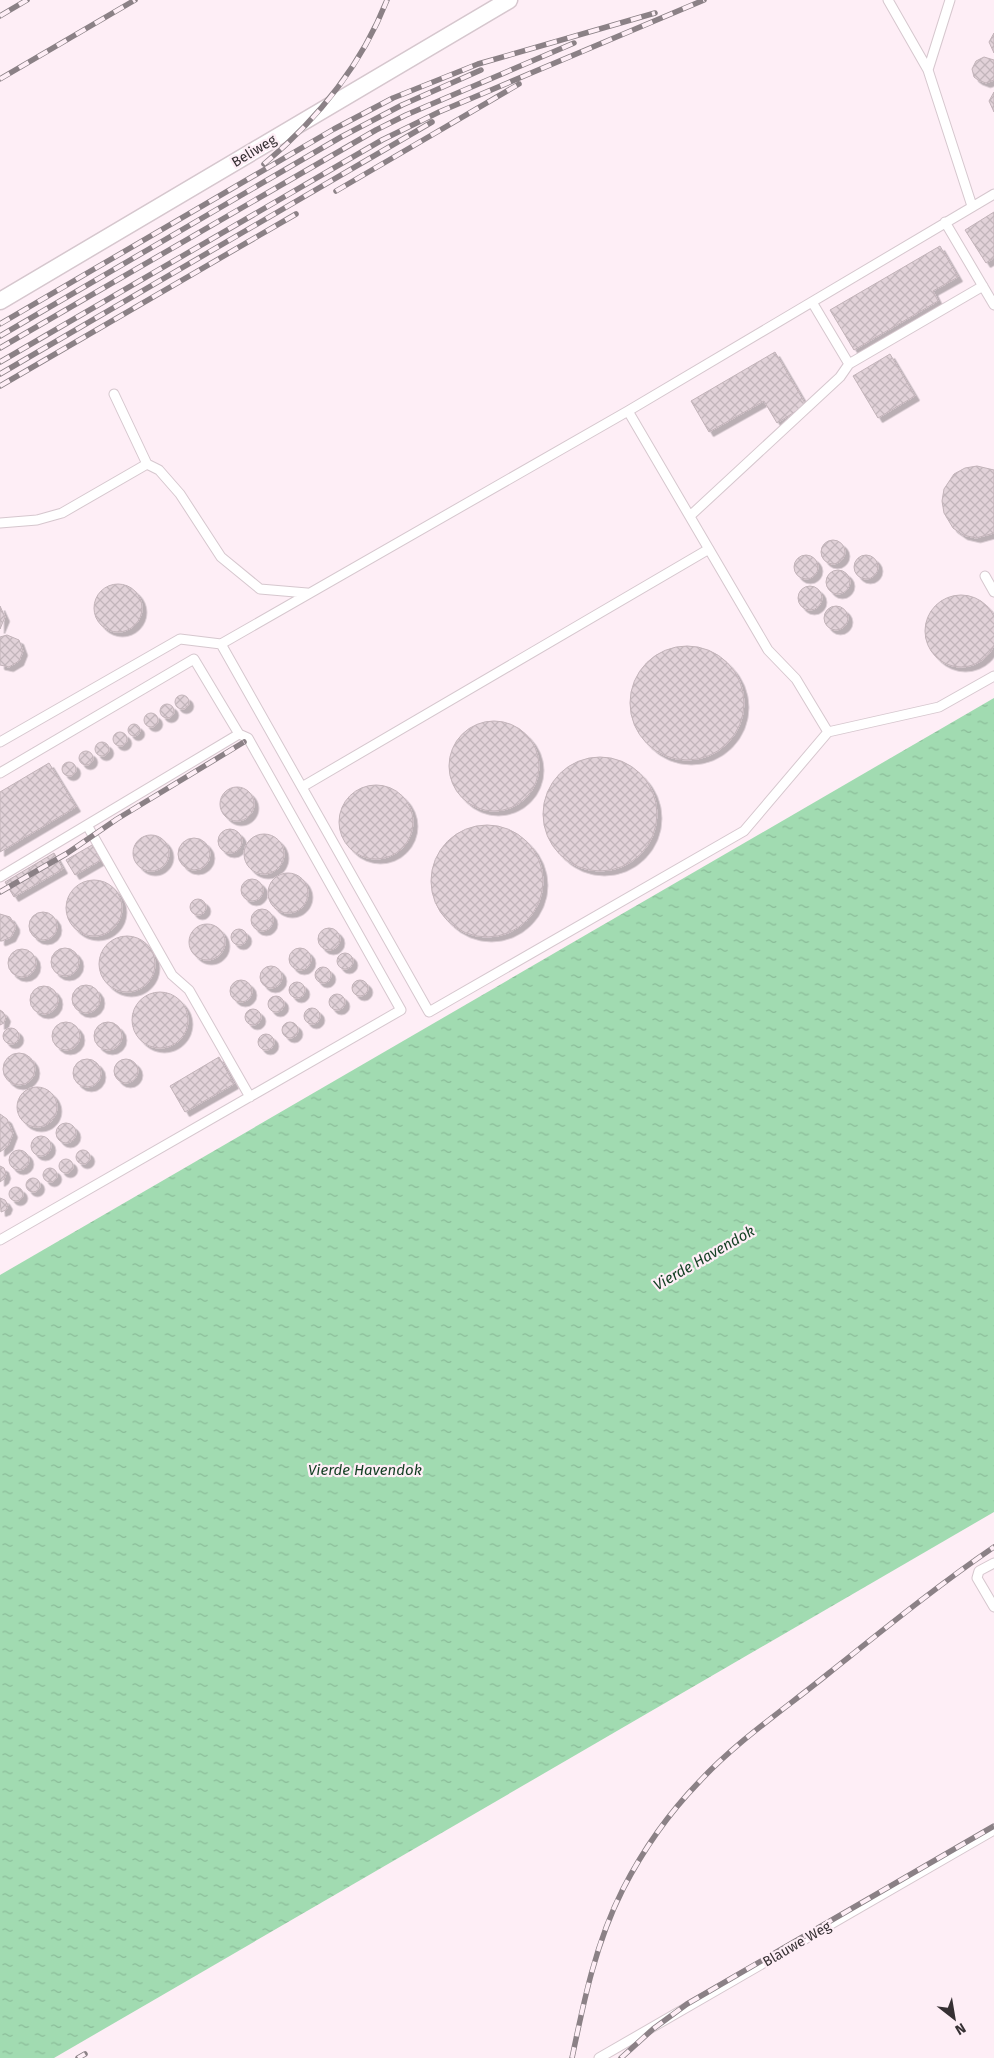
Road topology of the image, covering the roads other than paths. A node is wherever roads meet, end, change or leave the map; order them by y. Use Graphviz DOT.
graph roads {
  1 [pos="509,0"];
  2 [pos="888,0"];
  3 [pos="950,0"];
  4 [pos="928,70"];
  5 [pos="994,194"];
  6 [pos="972,206"];
  7 [pos="945,222"];
  8 [pos="983,286"];
  9 [pos="0,301"];
  10 [pos="812,302"];
  11 [pos="994,304"];
  12 [pos="849,364"];
  13 [pos="114,394"];
  14 [pos="628,412"];
  15 [pos="147,464"];
  16 [pos="690,516"];
  17 [pos="0,523"];
  18 [pos="708,548"];
  19 [pos="985,576"];
  20 [pos="994,592"];
  21 [pos="308,594"];
  22 [pos="221,644"];
  23 [pos="994,676"];
  24 [pos="828,732"];
  25 [pos="239,734"];
  26 [pos="0,742"];
  27 [pos="0,773"];
  28 [pos="302,787"];
  29 [pos="87,825"];
  30 [pos="0,877"];
  31 [pos="250,1096"];
  32 [pos="0,1240"];
  33 [pos="994,1563"];
  34 [pos="994,1607"];
  35 [pos="994,1830"];
  36 [pos="599,2058"];
  1 -- 9 [label="street, Beliweg"];
  2 -- 4 [label="lane"];
  3 -- 4 [label="lane"];
  4 -- 6 [label="lane"];
  5 -- 6 [label="lane"];
  6 -- 7 [label="lane"];
  7 -- 8 [label="lane"];
  7 -- 10 [label="lane"];
  8 -- 11 [label="lane"];
  8 -- 12 [label="lane"];
  10 -- 12 [label="lane"];
  10 -- 14 [label="lane"];
  12 -- 16 [label="lane"];
  13 -- 15 [label="lane"];
  14 -- 16 [label="lane"];
  14 -- 21 [label="lane"];
  15 -- 17 [label="lane"];
  15 -- 21 [label="lane"];
  16 -- 18 [label="lane"];
  18 -- 24 [label="lane"];
  18 -- 28 [label="lane"];
  19 -- 20 [label="lane"];
  21 -- 22 [label="lane"];
  22 -- 26 [label="lane"];
  22 -- 28 [label="lane"];
  23 -- 24 [label="lane"];
  24 -- 28 [label="lane"];
  25 -- 27 [label="lane"];
  25 -- 29 [label="lane"];
  25 -- 31 [label="lane"];
  29 -- 30 [label="lane"];
  29 -- 31 [label="lane"];
  31 -- 32 [label="lane"];
  33 -- 34 [label="lane"];
  35 -- 36 [label="lane, Blauwe Weg"];
}
